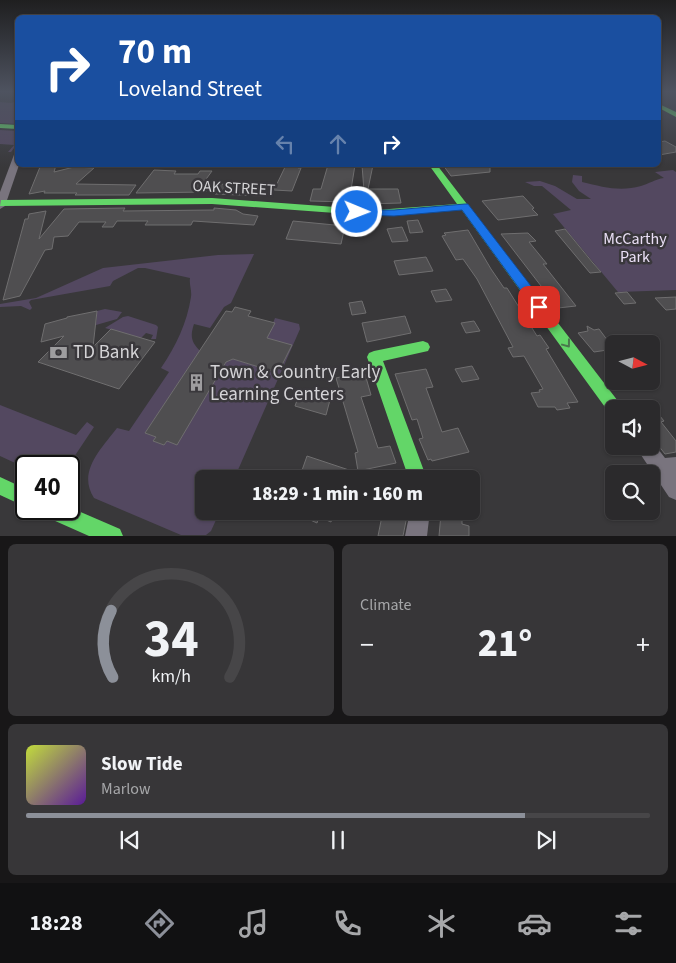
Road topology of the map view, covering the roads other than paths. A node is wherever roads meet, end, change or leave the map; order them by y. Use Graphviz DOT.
graph roads {
  1 [pos="0,126"];
  2 [pos="15,127"];
  3 [pos="15,162"];
  4 [pos="436,167"];
  5 [pos="0,204"];
  6 [pos="465,206"];
  7 [pos="423,347"];
  8 [pos="609,400"];
  9 [pos="654,455"];
  10 [pos="668,468"];
  11 [pos="415,470"];
  12 [pos="0,486"];
  13 [pos="676,490"];
  14 [pos="15,493"];
  15 [pos="76,520"];
  16 [pos="419,520"];
  17 [pos="113,536"];
  18 [pos="416,536"];
  1 -- 2 [label="street"];
  3 -- 5 [label="street"];
  4 -- 6 [label="street"];
  5 -- 6 [label="street, OAK STREET"];
  6 -- 8 [label="street, one-way"];
  7 -- 11 [label="street"];
  9 -- 10 [label="street"];
  10 -- 13 [label="street"];
  12 -- 14 [label="street"];
  15 -- 17 [label="street"];
  16 -- 18 [label="street"];
}
